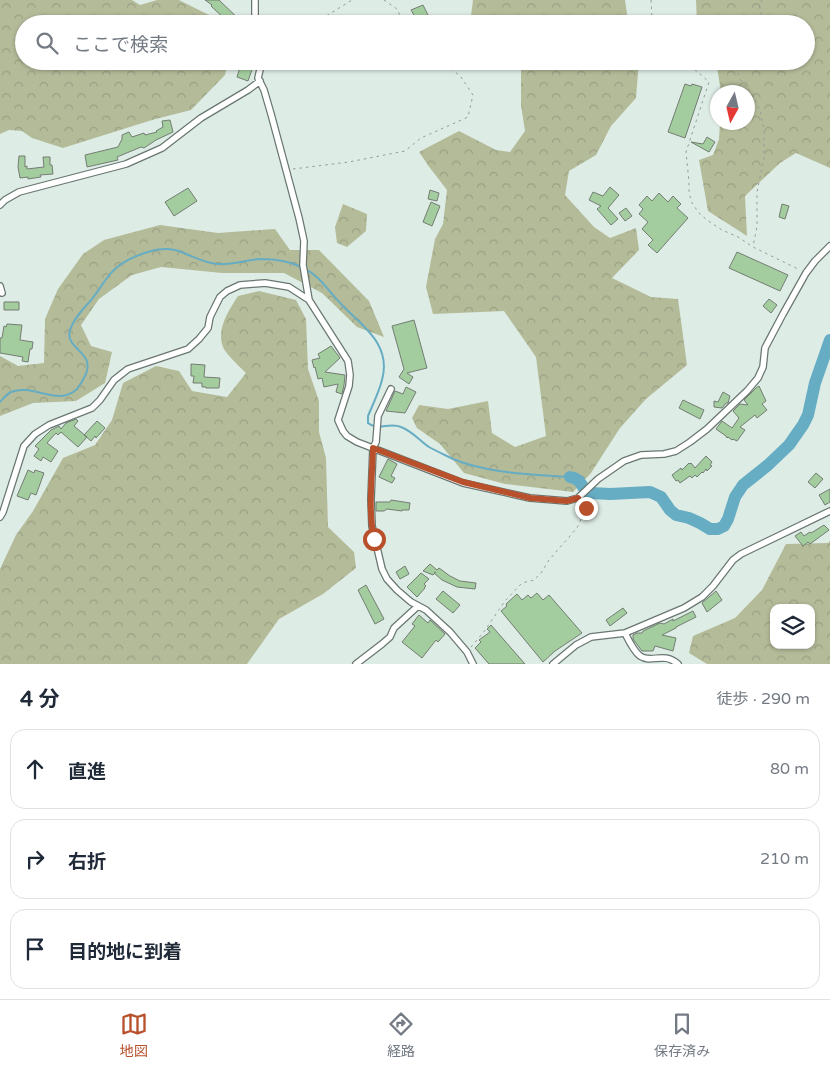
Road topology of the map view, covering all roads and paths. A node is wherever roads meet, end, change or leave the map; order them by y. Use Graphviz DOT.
graph roads {
  1 [pos="255,0"];
  2 [pos="352,0"];
  3 [pos="384,0"];
  4 [pos="651,0"];
  5 [pos="762,0"];
  6 [pos="255,15"];
  7 [pos="328,15"];
  8 [pos="400,15"];
  9 [pos="652,15"];
  10 [pos="762,15"];
  11 [pos="260,70"];
  12 [pos="452,70"];
  13 [pos="695,70"];
  14 [pos="739,70"];
  15 [pos="260,81"];
  16 [pos="286,171"];
  17 [pos="0,205"];
  18 [pos="830,246"];
  19 [pos="753,247"];
  20 [pos="806,273"];
  21 [pos="309,300"];
  22 [pos="390,389"];
  23 [pos="373,448"];
  24 [pos="578,498"];
  25 [pos="830,511"];
  26 [pos="0,517"];
  27 [pos="418,606"];
  28 [pos="625,633"];
  29 [pos="467,652"];
  30 [pos="356,664"];
  31 [pos="473,664"];
  32 [pos="553,664"];
  33 [pos="678,664"];
  1 -- 6 [label="street"];
  2 -- 7 [label="path"];
  3 -- 8 [label="path"];
  4 -- 9 [label="path"];
  5 -- 10 [label="path"];
  11 -- 15 [label="street"];
  12 -- 16 [label="path"];
  13 -- 19 [label="path"];
  14 -- 19 [label="path"];
  15 -- 16 [label="street"];
  15 -- 17 [label="street"];
  16 -- 21 [label="street"];
  18 -- 20 [label="street"];
  19 -- 20 [label="path"];
  20 -- 24 [label="street"];
  21 -- 23 [label="street"];
  21 -- 26 [label="street"];
  22 -- 23 [label="street"];
  23 -- 24 [label="street"];
  23 -- 27 [label="street"];
  24 -- 29 [label="path"];
  25 -- 28 [label="street"];
  27 -- 29 [label="street"];
  27 -- 30 [label="street"];
  28 -- 32 [label="street"];
  28 -- 33 [label="street"];
  29 -- 31 [label="street"];
}
